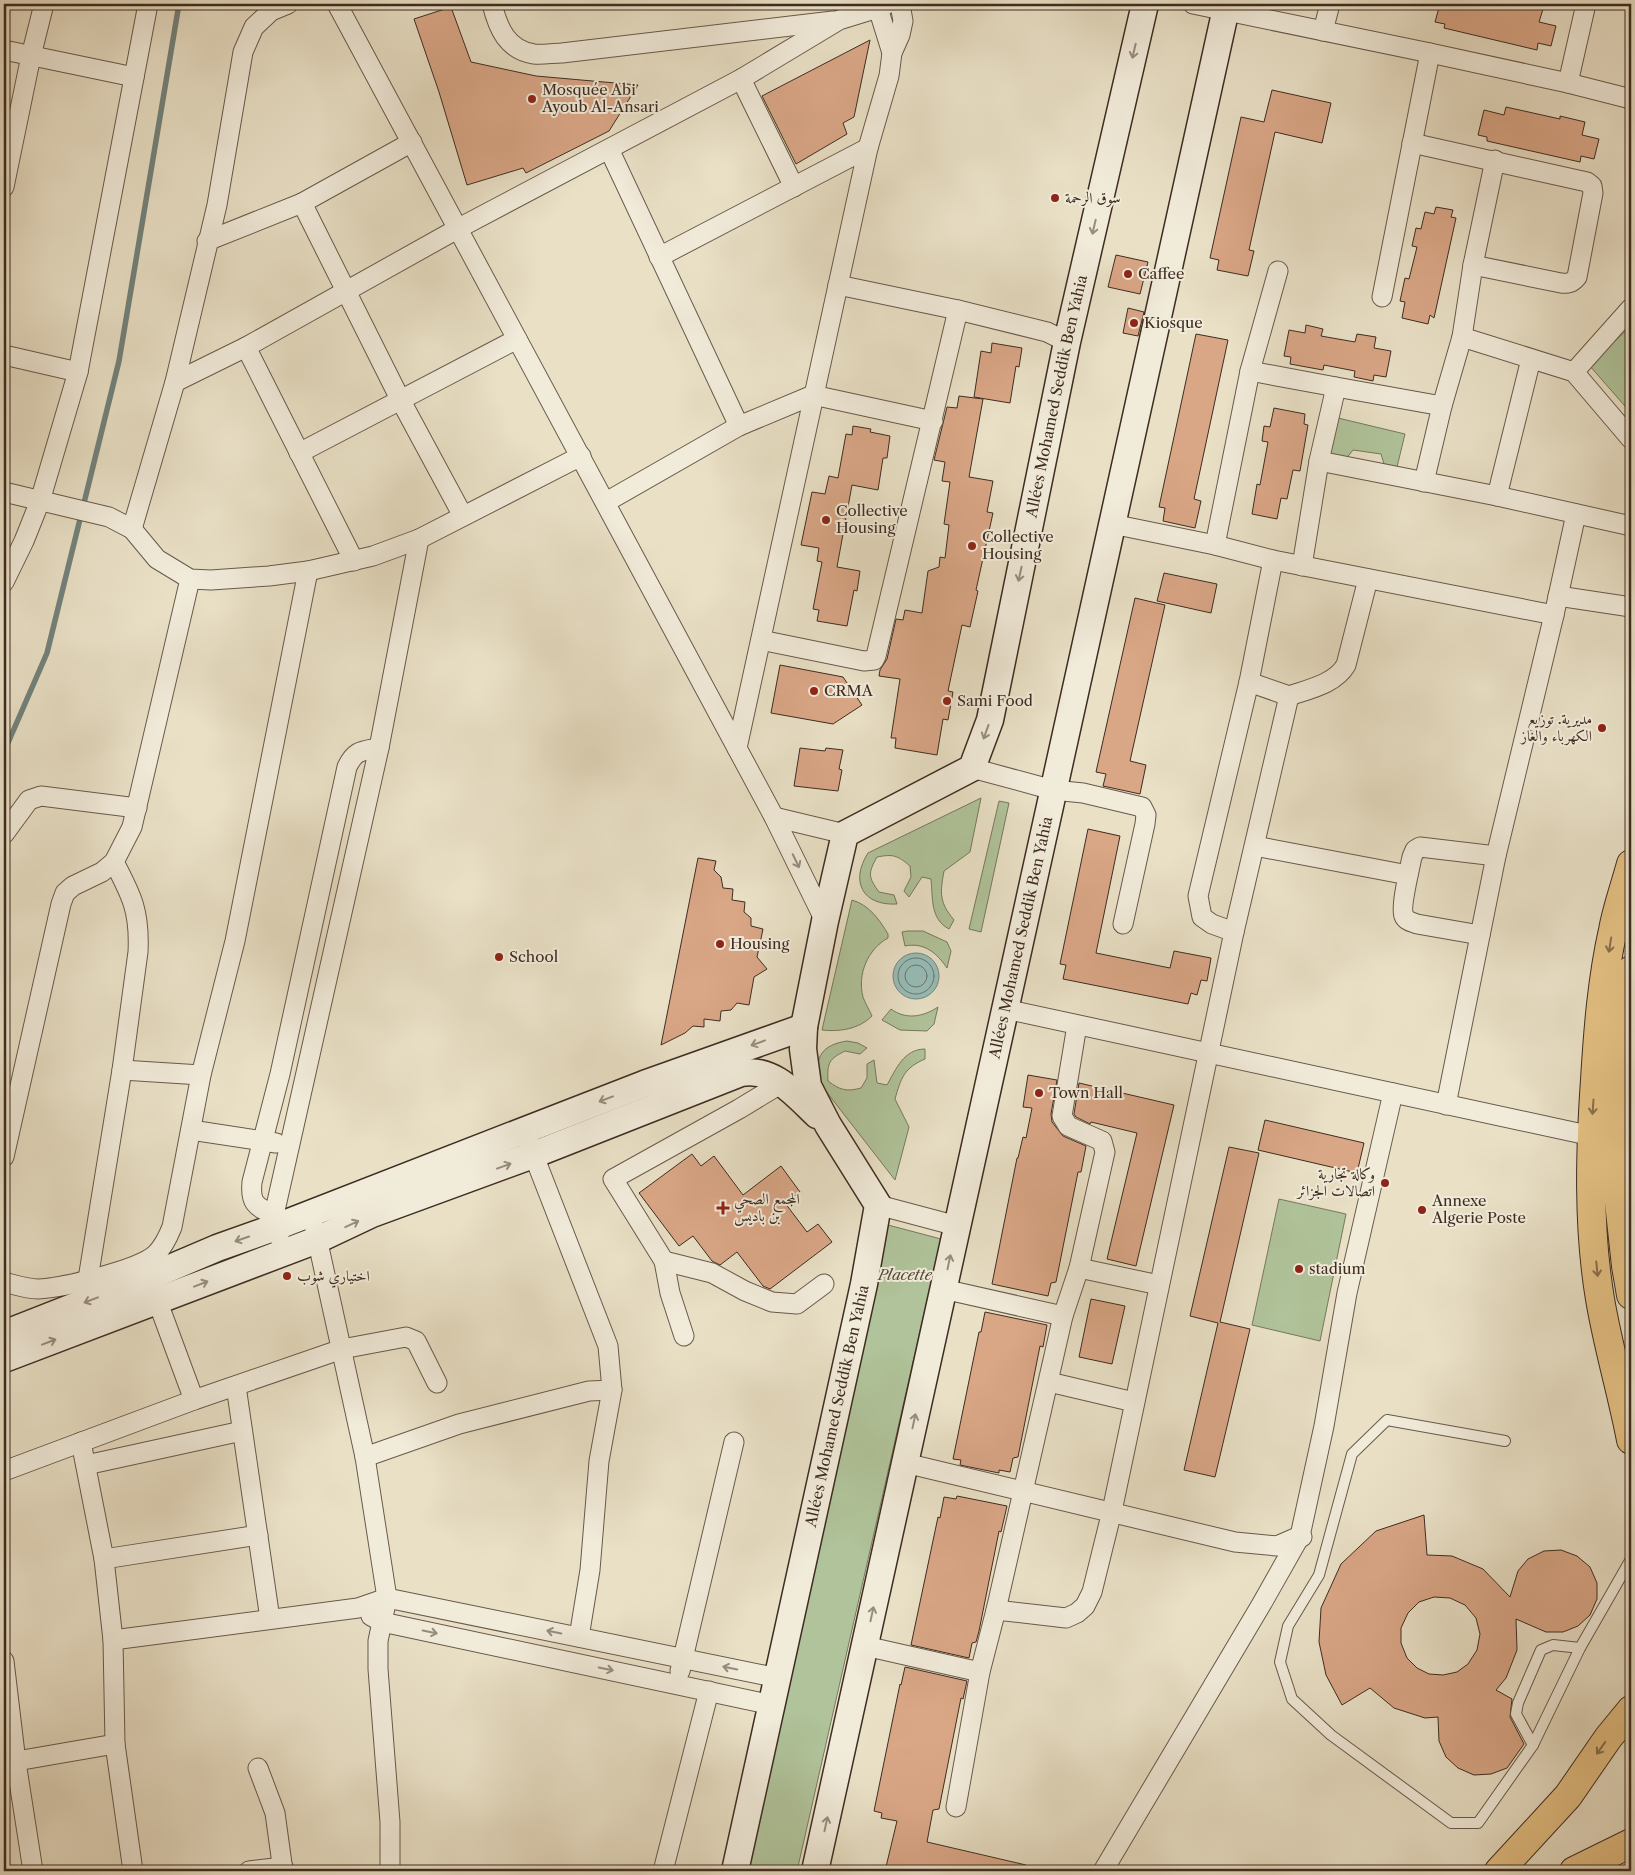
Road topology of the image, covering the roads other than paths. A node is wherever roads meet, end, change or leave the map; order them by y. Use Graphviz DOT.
graph roads {
  1 [pos="44,4"];
  2 [pos="148,4"];
  3 [pos="288,4"];
  4 [pos="337,4"];
  5 [pos="492,4"];
  6 [pos="900,4"];
  7 [pos="1145,4"];
  8 [pos="1193,4"];
  9 [pos="1330,4"];
  10 [pos="1586,4"];
  11 [pos="881,5"];
  12 [pos="1226,7"];
  13 [pos="839,20"];
  14 [pos="1323,31"];
  15 [pos="4,50"];
  16 [pos="1430,53"];
  17 [pos="892,54"];
  18 [pos="31,56"];
  19 [pos="134,77"];
  20 [pos="741,79"];
  21 [pos="1568,83"];
  22 [pos="1631,99"];
  23 [pos="412,142"];
  24 [pos="1412,143"];
  25 [pos="868,148"];
  26 [pos="609,149"];
  27 [pos="1495,160"];
  28 [pos="794,186"];
  29 [pos="4,187"];
  30 [pos="302,203"];
  31 [pos="459,228"];
  32 [pos="207,242"];
  33 [pos="659,258"];
  34 [pos="1474,265"];
  35 [pos="1278,271"];
  36 [pos="838,285"];
  37 [pos="346,291"];
  38 [pos="1382,297"];
  39 [pos="1631,308"];
  40 [pos="958,310"];
  41 [pos="1462,337"];
  42 [pos="517,339"];
  43 [pos="1067,342"];
  44 [pos="246,347"];
  45 [pos="4,354"];
  46 [pos="1531,359"];
  47 [pos="1250,371"];
  48 [pos="78,372"];
  49 [pos="1574,372"];
  50 [pos="175,382"];
  51 [pos="1336,387"];
  52 [pos="813,395"];
  53 [pos="401,400"];
  54 [pos="1442,406"];
  55 [pos="933,421"];
  56 [pos="739,426"];
  57 [pos="1631,439"];
  58 [pos="299,453"];
  59 [pos="580,456"];
  60 [pos="1319,461"];
  61 [pos="1424,482"];
  62 [pos="4,492"];
  63 [pos="1497,496"];
  64 [pos="40,501"];
  65 [pos="606,502"];
  66 [pos="1576,514"];
  67 [pos="463,516"];
  68 [pos="1112,524"];
  69 [pos="1631,526"];
  70 [pos="132,529"];
  71 [pos="419,539"];
  72 [pos="1215,545"];
  73 [pos="354,560"];
  74 [pos="1273,560"];
  75 [pos="1302,566"];
  76 [pos="308,571"];
  77 [pos="190,579"];
  78 [pos="1368,579"];
  79 [pos="4,582"];
  80 [pos="1558,596"];
  81 [pos="1631,607"];
  82 [pos="1554,615"];
  83 [pos="761,640"];
  84 [pos="1249,682"];
  85 [pos="1289,696"];
  86 [pos="379,748"];
  87 [pos="737,748"];
  88 [pos="972,768"];
  89 [pos="1053,790"];
  90 [pos="137,808"];
  91 [pos="774,817"];
  92 [pos="4,834"];
  93 [pos="845,834"];
  94 [pos="1255,846"];
  95 [pos="1496,856"];
  96 [pos="114,862"];
  97 [pos="1631,864"];
  98 [pos="1408,875"];
  99 [pos="1626,906"];
  100 [pos="825,921"];
  101 [pos="1123,924"];
  102 [pos="1234,932"];
  103 [pos="1480,935"];
  104 [pos="1631,970"];
  105 [pos="1005,1009"];
  106 [pos="1077,1025"];
  107 [pos="804,1026"];
  108 [pos="1210,1053"];
  109 [pos="122,1070"];
  110 [pos="200,1076"];
  111 [pos="782,1083"];
  112 [pos="1393,1093"];
  113 [pos="1446,1105"];
  114 [pos="828,1125"];
  115 [pos="191,1130"];
  116 [pos="525,1130"];
  117 [pos="1619,1134"];
  118 [pos="1592,1136"];
  119 [pos="264,1140"];
  120 [pos="288,1146"];
  121 [pos="533,1156"];
  122 [pos="4,1157"];
  123 [pos="417,1185"];
  124 [pos="878,1205"];
  125 [pos="312,1214"];
  126 [pos="275,1221"];
  127 [pos="957,1226"];
  128 [pos="317,1240"];
  129 [pos="282,1253"];
  130 [pos="664,1261"];
  131 [pos="1079,1268"];
  132 [pos="88,1279"];
  133 [pos="4,1282"];
  134 [pos="824,1284"];
  135 [pos="1159,1285"];
  136 [pos="153,1289"];
  137 [pos="944,1289"];
  138 [pos="1631,1295"];
  139 [pos="1063,1316"];
  140 [pos="4,1334"];
  141 [pos="684,1336"];
  142 [pos="342,1349"];
  143 [pos="4,1359"];
  144 [pos="1049,1382"];
  145 [pos="437,1383"];
  146 [pos="236,1386"];
  147 [pos="612,1390"];
  148 [pos="194,1400"];
  149 [pos="1134,1402"];
  150 [pos="242,1431"];
  151 [pos="1631,1440"];
  152 [pos="1505,1441"];
  153 [pos="81,1442"];
  154 [pos="734,1442"];
  155 [pos="364,1457"];
  156 [pos="905,1463"];
  157 [pos="86,1465"];
  158 [pos="4,1471"];
  159 [pos="1023,1492"];
  160 [pos="1112,1511"];
  161 [pos="258,1534"];
  162 [pos="1305,1537"];
  163 [pos="104,1559"];
  164 [pos="1631,1559"];
  165 [pos="386,1598"];
  166 [pos="358,1608"];
  167 [pos="996,1610"];
  168 [pos="270,1619"];
  169 [pos="382,1622"];
  170 [pos="580,1638"];
  171 [pos="113,1640"];
  172 [pos="865,1646"];
  173 [pos="1580,1648"];
  174 [pos="684,1659"];
  175 [pos="4,1661"];
  176 [pos="980,1672"];
  177 [pos="778,1678"];
  178 [pos="676,1684"];
  179 [pos="709,1691"];
  180 [pos="772,1705"];
  181 [pos="1631,1710"];
  182 [pos="115,1744"];
  183 [pos="1533,1745"];
  184 [pos="10,1763"];
  185 [pos="258,1768"];
  186 [pos="956,1807"];
  187 [pos="1631,1843"];
  188 [pos="1631,1857"];
  189 [pos="283,1869"];
  190 [pos="33,1871"];
  191 [pos="133,1871"];
  192 [pos="249,1871"];
  193 [pos="390,1871"];
  194 [pos="663,1871"];
  195 [pos="735,1871"];
  196 [pos="815,1871"];
  197 [pos="1103,1871"];
  198 [pos="1498,1871"];
  199 [pos="1574,1871"];
  200 [pos="1602,1871"];
  1 -- 18 [label="street"];
  2 -- 19 [label="street"];
  3 -- 32 [label="street"];
  4 -- 23 [label="street"];
  5 -- 13 [label="street"];
  6 -- 17 [label="street"];
  7 -- 43 [label="street, Allées Mohamed Seddik Ben Yahia, one-way"];
  8 -- 12 [label="street"];
  9 -- 14 [label="street"];
  10 -- 21 [label="street"];
  11 -- 13 [label="street"];
  11 -- 17 [label="street"];
  12 -- 14 [label="street"];
  12 -- 68 [label="street, Allées Mohamed Seddik Ben Yahia"];
  13 -- 20 [label="street"];
  14 -- 16 [label="street"];
  15 -- 18 [label="street"];
  16 -- 21 [label="street"];
  16 -- 24 [label="street"];
  17 -- 25 [label="street"];
  18 -- 19 [label="street"];
  18 -- 29 [label="street"];
  19 -- 48 [label="street"];
  20 -- 26 [label="street"];
  20 -- 28 [label="street"];
  21 -- 22 [label="street"];
  23 -- 30 [label="street"];
  23 -- 31 [label="street"];
  24 -- 27 [label="street"];
  24 -- 38 [label="street"];
  25 -- 28 [label="street"];
  25 -- 36 [label="street"];
  26 -- 31 [label="street"];
  26 -- 33 [label="street"];
  27 -- 34 [label="street"];
  27 -- 34 [label="street"];
  28 -- 33 [label="street"];
  30 -- 32 [label="street"];
  30 -- 37 [label="street"];
  31 -- 37 [label="street"];
  31 -- 42 [label="street"];
  32 -- 50 [label="street"];
  33 -- 56 [label="street"];
  34 -- 41 [label="street"];
  35 -- 47 [label="street"];
  36 -- 40 [label="street"];
  36 -- 52 [label="street"];
  37 -- 44 [label="street"];
  37 -- 53 [label="street"];
  39 -- 49 [label="street"];
  40 -- 43 [label="street"];
  40 -- 55 [label="street"];
  41 -- 46 [label="street"];
  41 -- 54 [label="street"];
  42 -- 53 [label="street"];
  42 -- 59 [label="street"];
  43 -- 88 [label="street, Allées Mohamed Seddik Ben Yahia, one-way"];
  44 -- 50 [label="street"];
  44 -- 58 [label="street"];
  45 -- 48 [label="street"];
  46 -- 49 [label="street"];
  46 -- 63 [label="street"];
  47 -- 51 [label="street"];
  47 -- 72 [label="street"];
  48 -- 64 [label="street"];
  49 -- 57 [label="street"];
  50 -- 70 [label="street"];
  51 -- 54 [label="street"];
  51 -- 60 [label="street"];
  52 -- 55 [label="street"];
  52 -- 56 [label="street"];
  52 -- 83 [label="street"];
  53 -- 58 [label="street"];
  53 -- 67 [label="street"];
  54 -- 61 [label="street"];
  55 -- 83 [label="street"];
  56 -- 65 [label="street"];
  58 -- 73 [label="street"];
  59 -- 65 [label="street"];
  59 -- 67 [label="street"];
  60 -- 61 [label="street"];
  60 -- 75 [label="street"];
  61 -- 63 [label="street"];
  62 -- 64 [label="street"];
  63 -- 66 [label="street"];
  64 -- 70 [label="street"];
  64 -- 79 [label="street"];
  65 -- 87 [label="street"];
  66 -- 69 [label="street"];
  66 -- 80 [label="street"];
  67 -- 71 [label="street"];
  68 -- 72 [label="street"];
  68 -- 89 [label="street, Allées Mohamed Seddik Ben Yahia"];
  70 -- 77 [label="street"];
  71 -- 73 [label="street"];
  71 -- 86 [label="street"];
  72 -- 74 [label="street"];
  73 -- 76 [label="street"];
  74 -- 75 [label="street"];
  74 -- 84 [label="street"];
  75 -- 78 [label="street"];
  76 -- 77 [label="street"];
  76 -- 110 [label="street"];
  77 -- 90 [label="street"];
  78 -- 82 [label="street"];
  78 -- 85 [label="street"];
  80 -- 81 [label="street"];
  80 -- 82 [label="street"];
  82 -- 95 [label="street"];
  83 -- 87 [label="street"];
  84 -- 85 [label="street"];
  84 -- 102 [label="street"];
  85 -- 94 [label="street"];
  86 -- 119 [label="street"];
  86 -- 120 [label="street"];
  87 -- 91 [label="street"];
  88 -- 89 [label="street"];
  88 -- 93 [label="street"];
  89 -- 101 [label="street"];
  89 -- 105 [label="street, Allées Mohamed Seddik Ben Yahia"];
  90 -- 92 [label="street"];
  90 -- 96 [label="street"];
  91 -- 93 [label="street"];
  91 -- 100 [label="street, one-way"];
  93 -- 100 [label="street"];
  94 -- 98 [label="street"];
  94 -- 102 [label="street"];
  95 -- 98 [label="street"];
  95 -- 103 [label="street"];
  96 -- 109 [label="street"];
  96 -- 122 [label="street"];
  97 -- 99 [label="main road"];
  98 -- 103 [label="street"];
  99 -- 118 [label="main road, one-way"];
  100 -- 107 [label="street"];
  102 -- 108 [label="street"];
  103 -- 113 [label="street"];
  104 -- 117 [label="main road"];
  105 -- 106 [label="street"];
  105 -- 127 [label="street, Allées Mohamed Seddik Ben Yahia"];
  106 -- 108 [label="street"];
  106 -- 131 [label="street"];
  107 -- 114 [label="street"];
  107 -- 116 [label="street, one-way"];
  108 -- 112 [label="street"];
  108 -- 135 [label="street"];
  109 -- 110 [label="street"];
  109 -- 132 [label="street"];
  110 -- 115 [label="street"];
  111 -- 114 [label="street"];
  111 -- 121 [label="street"];
  111 -- 130 [label="street"];
  112 -- 113 [label="street"];
  112 -- 162 [label="street"];
  113 -- 118 [label="street"];
  114 -- 124 [label="street"];
  115 -- 119 [label="street"];
  115 -- 132 [label="street"];
  116 -- 121 [label="street"];
  116 -- 123 [label="street"];
  117 -- 118 [label="street"];
  117 -- 138 [label="main road"];
  118 -- 151 [label="main road, one-way"];
  119 -- 120 [label="street"];
  119 -- 126 [label="street"];
  120 -- 126 [label="street"];
  123 -- 121 [label="street, one-way"];
  121 -- 147 [label="street"];
  123 -- 125 [label="street"];
  128 -- 123 [label="street, one-way"];
  124 -- 127 [label="street"];
  124 -- 177 [label="street, Allées Mohamed Seddik Ben Yahia"];
  125 -- 126 [label="street"];
  125 -- 128 [label="street"];
  126 -- 129 [label="street"];
  126 -- 136 [label="street, one-way"];
  137 -- 127 [label="street, Allées Mohamed Seddik Ben Yahia, one-way"];
  128 -- 129 [label="street"];
  128 -- 142 [label="street"];
  136 -- 129 [label="street, one-way"];
  130 -- 134 [label="street"];
  130 -- 141 [label="street"];
  131 -- 135 [label="street"];
  131 -- 139 [label="street"];
  132 -- 133 [label="street"];
  135 -- 149 [label="street"];
  136 -- 140 [label="street, one-way"];
  143 -- 136 [label="street, one-way"];
  136 -- 148 [label="street"];
  137 -- 139 [label="street"];
  156 -- 137 [label="street, Allées Mohamed Seddik Ben Yahia, one-way"];
  139 -- 144 [label="street"];
  142 -- 145 [label="street"];
  142 -- 146 [label="street"];
  142 -- 155 [label="street"];
  144 -- 149 [label="street"];
  144 -- 159 [label="street"];
  146 -- 148 [label="street"];
  146 -- 150 [label="street"];
  147 -- 155 [label="street"];
  147 -- 170 [label="street"];
  148 -- 153 [label="street"];
  149 -- 160 [label="street"];
  150 -- 157 [label="street"];
  150 -- 161 [label="street"];
  152 -- 183 [label="lane"];
  153 -- 157 [label="street"];
  153 -- 158 [label="street"];
  154 -- 174 [label="street"];
  155 -- 165 [label="street"];
  156 -- 159 [label="street"];
  172 -- 156 [label="street, Allées Mohamed Seddik Ben Yahia, one-way"];
  157 -- 163 [label="street"];
  159 -- 160 [label="street"];
  159 -- 167 [label="street"];
  160 -- 162 [label="street"];
  160 -- 167 [label="street"];
  161 -- 163 [label="street"];
  161 -- 168 [label="street"];
  162 -- 197 [label="street"];
  163 -- 171 [label="street"];
  164 -- 173 [label="lane"];
  165 -- 166 [label="street"];
  165 -- 169 [label="street"];
  170 -- 165 [label="street, one-way"];
  166 -- 168 [label="street"];
  166 -- 169 [label="street"];
  167 -- 176 [label="street"];
  168 -- 171 [label="street"];
  169 -- 178 [label="street, one-way"];
  169 -- 193 [label="street"];
  170 -- 174 [label="street"];
  171 -- 182 [label="street"];
  172 -- 176 [label="street"];
  196 -- 172 [label="street, Allées Mohamed Seddik Ben Yahia, one-way"];
  173 -- 183 [label="lane"];
  173 -- 183 [label="lane"];
  177 -- 174 [label="street, one-way"];
  174 -- 178 [label="street"];
  175 -- 184 [label="street"];
  176 -- 186 [label="street"];
  177 -- 180 [label="street, Allées Mohamed Seddik Ben Yahia"];
  178 -- 179 [label="street"];
  179 -- 180 [label="street"];
  179 -- 194 [label="street"];
  180 -- 195 [label="street, Allées Mohamed Seddik Ben Yahia"];
  181 -- 198 [label="main road, one-way"];
  182 -- 184 [label="street"];
  182 -- 191 [label="street"];
  184 -- 190 [label="street"];
  185 -- 189 [label="street"];
  187 -- 199 [label="main road"];
  188 -- 200 [label="main road"];
  189 -- 192 [label="street"];
}
